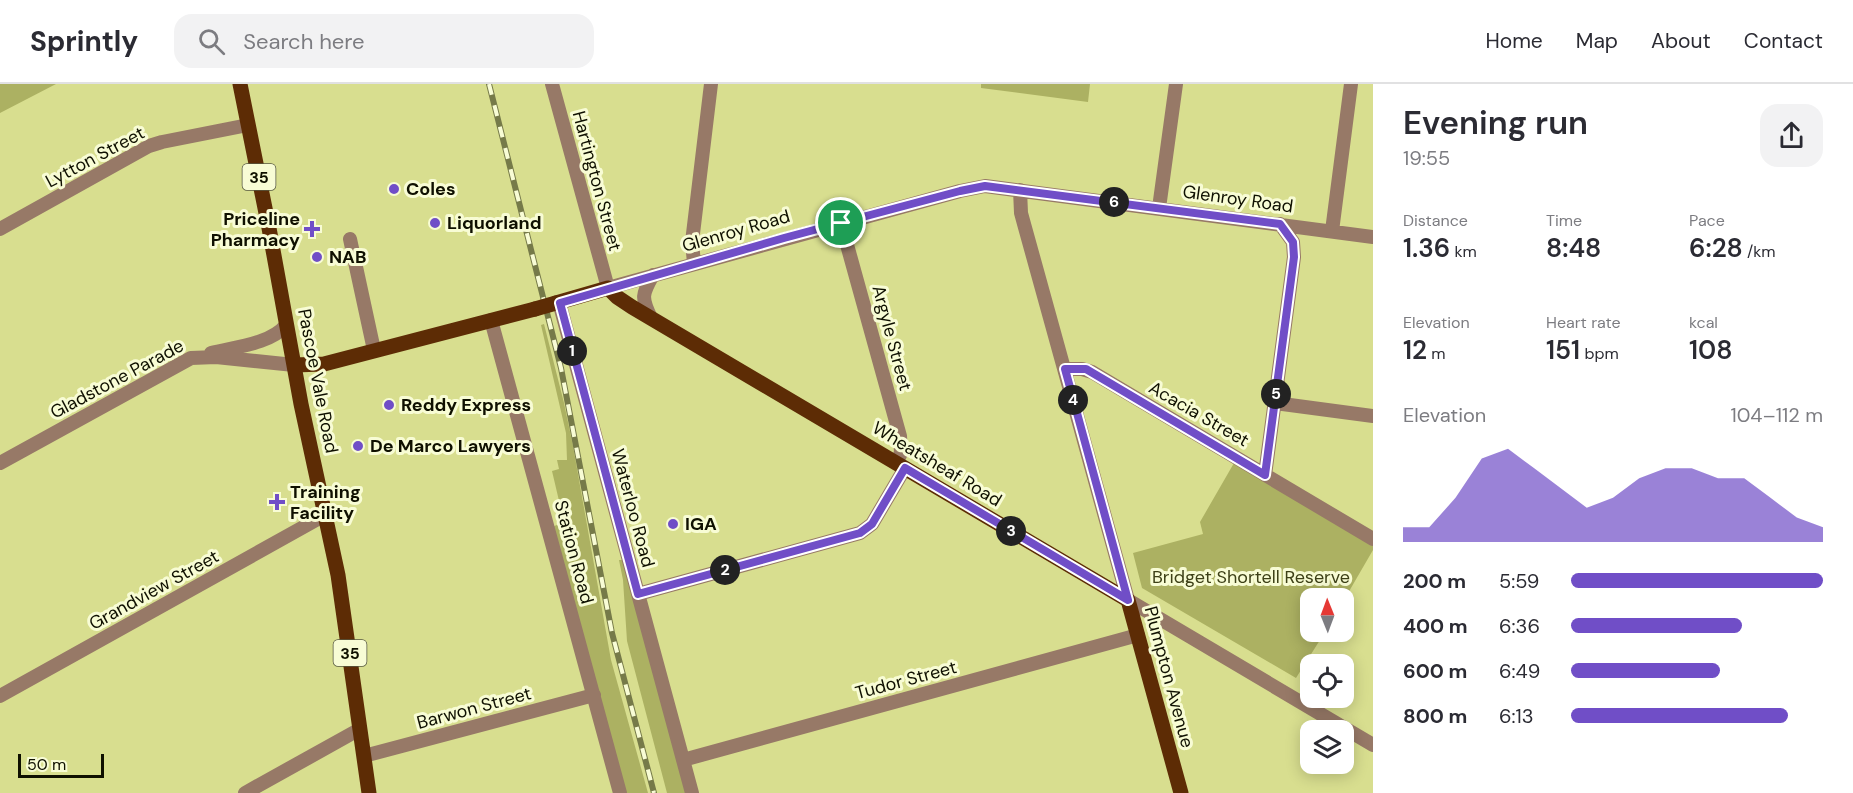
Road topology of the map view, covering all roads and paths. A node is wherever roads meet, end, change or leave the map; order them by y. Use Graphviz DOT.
graph roads {
  1 [pos="240,84"];
  2 [pos="552,84"];
  3 [pos="711,84"];
  4 [pos="1176,84"];
  5 [pos="1351,84"];
  6 [pos="249,125"];
  7 [pos="1020,190"];
  8 [pos="1160,208"];
  9 [pos="841,223"];
  10 [pos="1280,224"];
  11 [pos="0,229"];
  12 [pos="1332,231"];
  13 [pos="1373,237"];
  14 [pos="350,239"];
  15 [pos="694,263"];
  16 [pos="654,275"];
  17 [pos="608,288"];
  18 [pos="558,303"];
  19 [pos="651,318"];
  20 [pos="491,320"];
  21 [pos="286,325"];
  22 [pos="374,350"];
  23 [pos="200,356"];
  24 [pos="294,365"];
  25 [pos="1065,369"];
  26 [pos="1275,403"];
  27 [pos="1373,416"];
  28 [pos="0,463"];
  29 [pos="901,466"];
  30 [pos="1265,475"];
  31 [pos="325,515"];
  32 [pos="1373,539"];
  33 [pos="638,594"];
  34 [pos="1128,600"];
  35 [pos="1138,635"];
  36 [pos="594,695"];
  37 [pos="0,696"];
  38 [pos="360,729"];
  39 [pos="1373,745"];
  40 [pos="364,756"];
  41 [pos="683,760"];
  42 [pos="245,793"];
  43 [pos="369,793"];
  44 [pos="620,793"];
  45 [pos="692,793"];
  46 [pos="1181,793"];
  1 -- 6 [label="main road, Pascoe Vale Road / 35"];
  2 -- 17 [label="street, Hartington Street"];
  3 -- 15 [label="street"];
  4 -- 8 [label="street"];
  5 -- 12 [label="street"];
  6 -- 11 [label="street, Lytton Street"];
  6 -- 21 [label="main road, Pascoe Vale Road / 35"];
  7 -- 8 [label="street, Glenroy Road"];
  7 -- 9 [label="street, Glenroy Road"];
  7 -- 25 [label="street, Plumpton Avenue"];
  8 -- 10 [label="street, Glenroy Road"];
  9 -- 15 [label="street, Glenroy Road"];
  9 -- 29 [label="street, Argyle Street"];
  10 -- 12 [label="street, Glenroy Road"];
  10 -- 26 [label="street"];
  12 -- 13 [label="street, Glenroy Road"];
  14 -- 22 [label="street"];
  15 -- 16 [label="street, Glenroy Road"];
  16 -- 17 [label="street, Glenroy Road"];
  16 -- 19 [label="street"];
  17 -- 18 [label="main road, Glenroy Road"];
  17 -- 19 [label="main road, Wheatsheaf Road"];
  18 -- 20 [label="main road, Glenroy Road, bridge"];
  18 -- 33 [label="street, Waterloo Road"];
  19 -- 29 [label="main road, Wheatsheaf Road"];
  20 -- 22 [label="main road, Glenroy Road"];
  20 -- 36 [label="street, Station Road"];
  21 -- 23 [label="street"];
  21 -- 24 [label="main road, Pascoe Vale Road / 35"];
  22 -- 24 [label="main road, Glenroy Road"];
  23 -- 24 [label="street, Gladstone Parade"];
  23 -- 28 [label="street, Gladstone Parade"];
  24 -- 31 [label="main road, Pascoe Vale Road / 35"];
  25 -- 30 [label="street, Acacia Street"];
  25 -- 34 [label="street, Plumpton Avenue"];
  26 -- 27 [label="street"];
  26 -- 30 [label="street"];
  29 -- 33 [label="street"];
  29 -- 34 [label="main road, Wheatsheaf Road"];
  30 -- 32 [label="street, Acacia Street"];
  31 -- 37 [label="street, Grandview Street"];
  31 -- 38 [label="main road, Pascoe Vale Road / 35"];
  33 -- 41 [label="street, Waterloo Road"];
  34 -- 35 [label="main road, Plumpton Avenue"];
  34 -- 39 [label="street, Wheatsheaf Road"];
  35 -- 41 [label="street, Tudor Street"];
  35 -- 46 [label="main road, Plumpton Avenue"];
  36 -- 40 [label="street, Barwon Street"];
  36 -- 44 [label="street, Station Road"];
  38 -- 40 [label="main road, Pascoe Vale Road / 35"];
  38 -- 42 [label="street"];
  40 -- 43 [label="main road, Pascoe Vale Road / 35"];
  41 -- 45 [label="street, Waterloo Road"];
}
